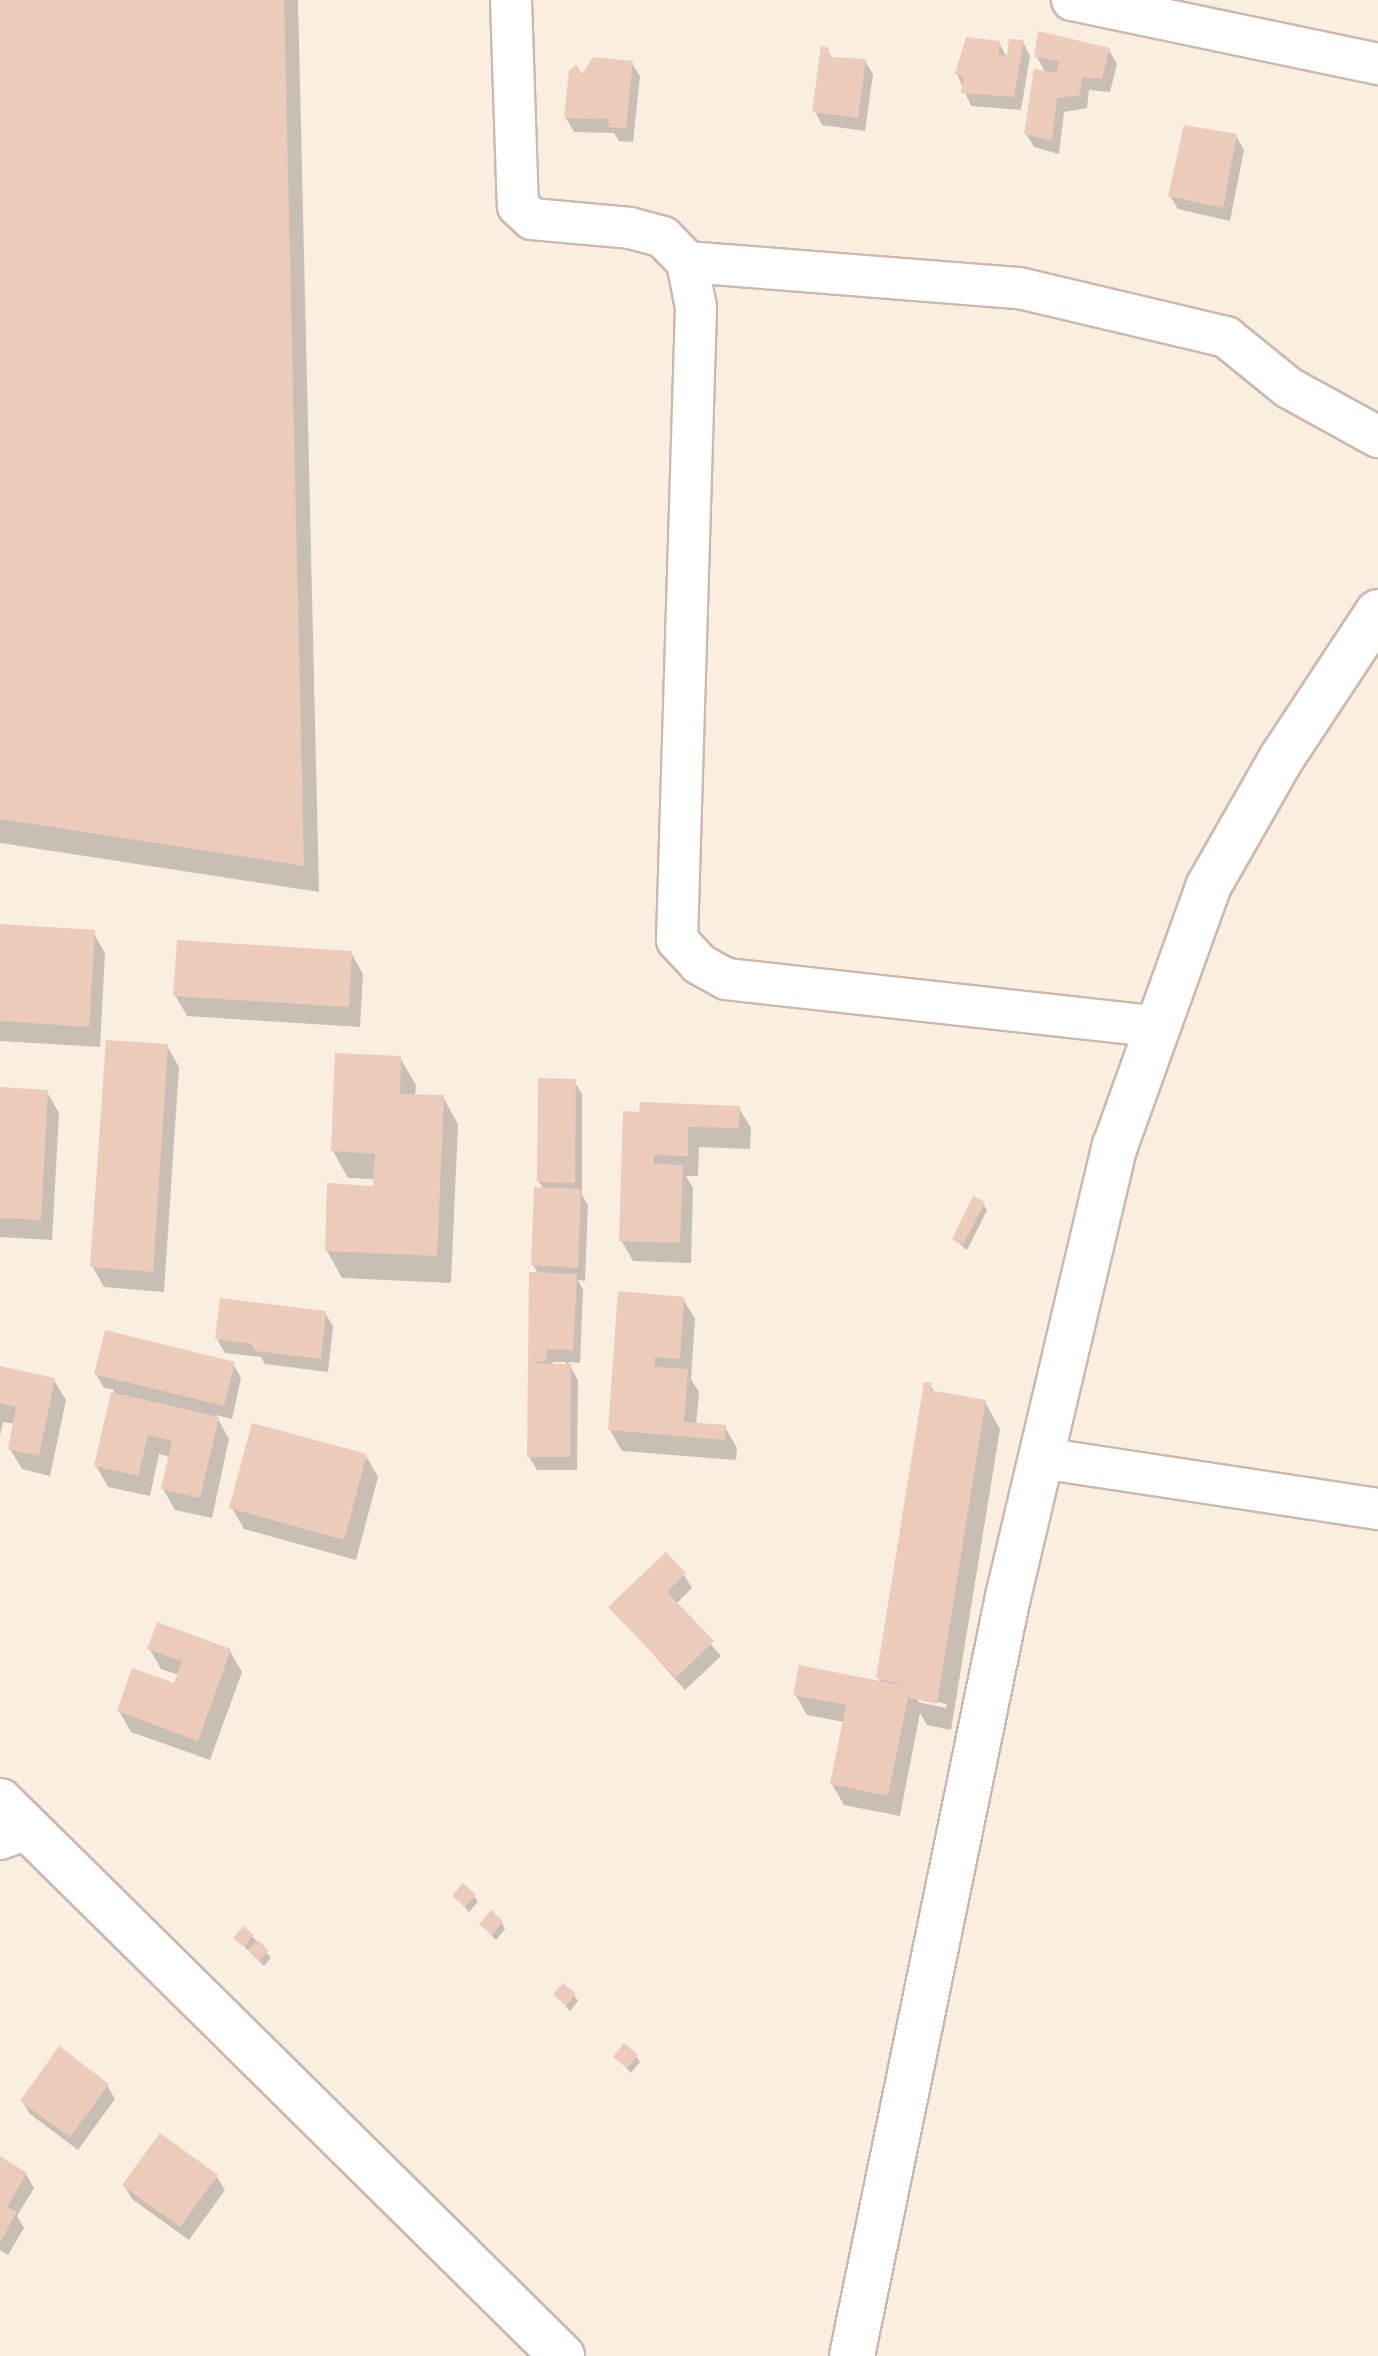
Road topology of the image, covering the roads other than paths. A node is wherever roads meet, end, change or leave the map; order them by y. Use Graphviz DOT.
graph roads {
  1 [pos="511,0"];
  2 [pos="1072,0"];
  3 [pos="1378,64"];
  4 [pos="687,262"];
  5 [pos="1378,437"];
  6 [pos="1378,612"];
  7 [pos="1159,1027"];
  8 [pos="1041,1458"];
  9 [pos="1378,1509"];
  10 [pos="9,1823"];
  11 [pos="562,2356"];
  12 [pos="852,2356"];
  1 -- 4 [label="street"];
  2 -- 3 [label="street"];
  4 -- 5 [label="street"];
  4 -- 7 [label="street"];
  6 -- 7 [label="street"];
  7 -- 8 [label="street"];
  8 -- 9 [label="street"];
  8 -- 12 [label="street"];
  10 -- 11 [label="street"];
}
